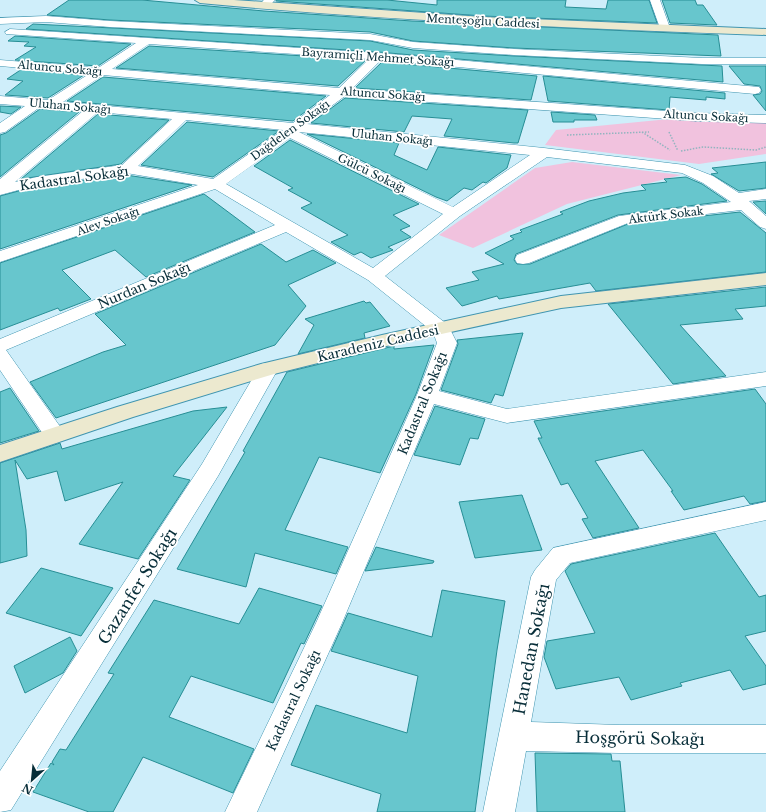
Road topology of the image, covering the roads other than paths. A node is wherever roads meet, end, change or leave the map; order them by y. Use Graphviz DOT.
graph roads {
  1 [pos="200,0"];
  2 [pos="655,0"];
  3 [pos="266,3"];
  4 [pos="0,21"];
  5 [pos="665,28"];
  6 [pos="0,31"];
  7 [pos="766,32"];
  8 [pos="147,41"];
  9 [pos="378,56"];
  10 [pos="763,61"];
  11 [pos="0,63"];
  12 [pos="100,71"];
  13 [pos="755,90"];
  14 [pos="342,92"];
  15 [pos="735,99"];
  16 [pos="0,100"];
  17 [pos="44,103"];
  18 [pos="722,105"];
  19 [pos="94,109"];
  20 [pos="183,116"];
  21 [pos="696,117"];
  22 [pos="766,118"];
  23 [pos="0,129"];
  24 [pos="292,130"];
  25 [pos="544,152"];
  26 [pos="126,169"];
  27 [pos="216,184"];
  28 [pos="0,188"];
  29 [pos="766,194"];
  30 [pos="740,201"];
  31 [pos="454,214"];
  32 [pos="766,224"];
  33 [pos="288,225"];
  34 [pos="0,257"];
  35 [pos="523,259"];
  36 [pos="374,276"];
  37 [pos="766,280"];
  38 [pos="441,329"];
  39 [pos="0,346"];
  40 [pos="0,355"];
  41 [pos="268,369"];
  42 [pos="766,379"];
  43 [pos="427,395"];
  44 [pos="55,435"];
  45 [pos="0,454"];
  46 [pos="766,511"];
  47 [pos="514,736"];
  48 [pos="766,739"];
  49 [pos="0,799"];
  50 [pos="241,812"];
  51 [pos="499,812"];
  1 -- 3 [label="street, Menteşoğlu Caddesi"];
  2 -- 5 [label="street"];
  3 -- 5 [label="street, Menteşoğlu Caddesi"];
  4 -- 10 [label="street"];
  5 -- 7 [label="street, Menteşoğlu Caddesi"];
  6 -- 8 [label="street, Bayramiçli Mehmet Sokağı"];
  8 -- 9 [label="street, Bayramiçli Mehmet Sokağı"];
  8 -- 12 [label="street"];
  9 -- 13 [label="street, Bayramiçli Mehmet Sokağı"];
  9 -- 14 [label="street, Dağdelen Sokağı"];
  10 -- 13 [label="street"];
  11 -- 12 [label="street, Altuncu Sokağı"];
  12 -- 14 [label="street, Altuncu Sokağı"];
  12 -- 17 [label="street"];
  13 -- 15 [label="street"];
  14 -- 21 [label="street, Altuncu Sokağı"];
  14 -- 24 [label="street, Dağdelen Sokağı"];
  16 -- 17 [label="street, Uluhan Sokağı"];
  17 -- 19 [label="street, Uluhan Sokağı"];
  17 -- 23 [label="street"];
  18 -- 21 [label="street"];
  19 -- 20 [label="street, Uluhan Sokağı"];
  19 -- 28 [label="street"];
  20 -- 24 [label="street, Uluhan Sokağı"];
  20 -- 26 [label="street"];
  21 -- 22 [label="street, Altuncu Sokağı"];
  24 -- 25 [label="street, Uluhan Sokağı"];
  24 -- 27 [label="street, Dağdelen Sokağı"];
  24 -- 31 [label="street, Gülcü Sokağı"];
  25 -- 30 [label="street, Uluhan Sokağı"];
  25 -- 31 [label="street"];
  26 -- 27 [label="street, Kadastral Sokağı"];
  26 -- 28 [label="street, Kadastral Sokağı"];
  27 -- 33 [label="street, Kadastral Sokağı"];
  27 -- 34 [label="street, Alev Sokağı"];
  29 -- 30 [label="street, Aktürk Sokak"];
  30 -- 32 [label="street, Uluhan Sokağı"];
  30 -- 35 [label="street, Aktürk Sokak"];
  31 -- 36 [label="street"];
  33 -- 36 [label="street, Kadastral Sokağı"];
  33 -- 39 [label="street, Nurdan Sokağı"];
  36 -- 38 [label="street, Kadastral Sokağı"];
  37 -- 38 [label="street, Karadeniz Caddesi"];
  38 -- 41 [label="street, Karadeniz Caddesi"];
  38 -- 43 [label="street, Kadastral Sokağı"];
  40 -- 44 [label="street"];
  41 -- 44 [label="street, Karadeniz Caddesi"];
  41 -- 49 [label="street, Gazanfer Sokağı"];
  42 -- 43 [label="street"];
  43 -- 50 [label="street, Kadastral Sokağı"];
  44 -- 45 [label="street, Karadeniz Caddesi"];
  46 -- 47 [label="street, Hanedan Sokağı"];
  47 -- 48 [label="street, Hoşgörü Sokağı"];
  47 -- 51 [label="street, Hanedan Sokağı"];
}
